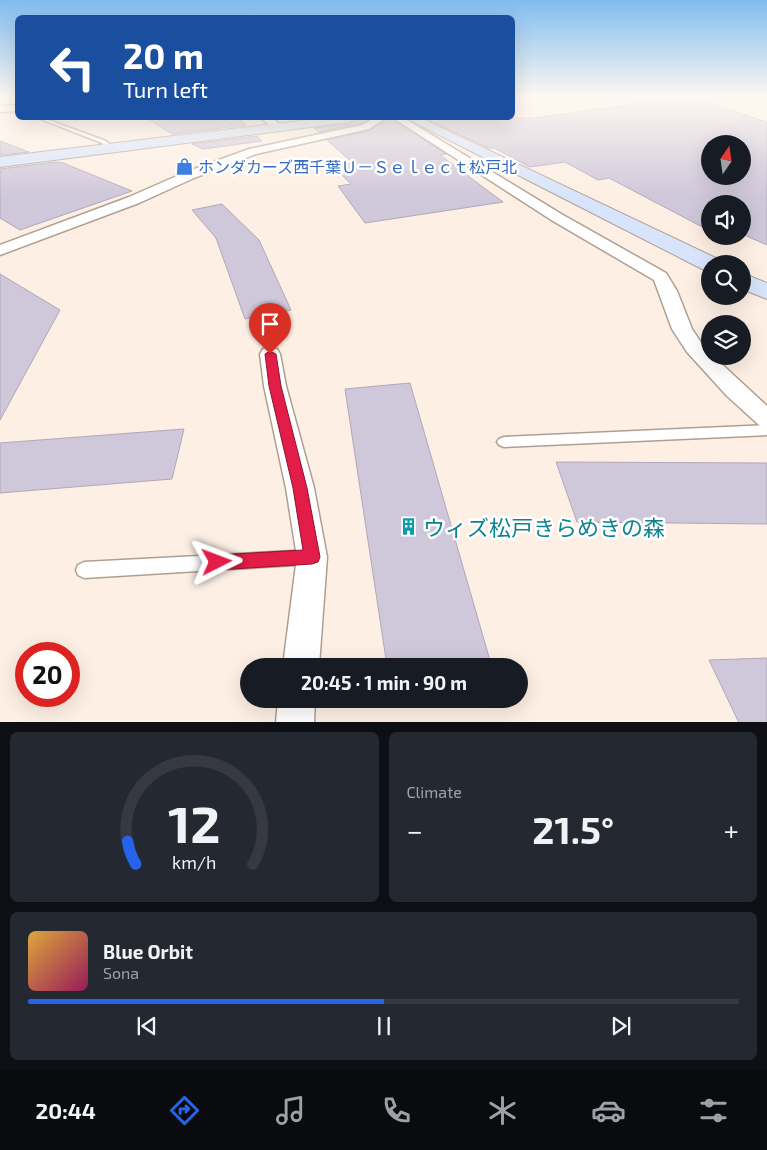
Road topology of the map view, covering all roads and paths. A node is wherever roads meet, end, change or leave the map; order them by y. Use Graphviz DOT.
graph roads {
  1 [pos="74,131"];
  2 [pos="248,131"];
  3 [pos="348,131"];
  4 [pos="418,131"];
  5 [pos="438,131"];
  6 [pos="110,148"];
  7 [pos="0,162"];
  8 [pos="0,250"];
  9 [pos="701,260"];
  10 [pos="751,284"];
  11 [pos="767,292"];
  12 [pos="270,354"];
  13 [pos="767,419"];
  14 [pos="767,430"];
  15 [pos="504,442"];
  16 [pos="312,557"];
  17 [pos="84,570"];
  18 [pos="302,658"];
  19 [pos="296,708"];
  20 [pos="295,722"];
  1 -- 6 [label="lane"];
  2 -- 6 [label="street"];
  3 -- 8 [label="street"];
  4 -- 13 [label="street"];
  5 -- 9 [label="street"];
  6 -- 7 [label="street"];
  10 -- 11 [label="street"];
  12 -- 16 [label="street"];
  14 -- 15 [label="lane"];
  16 -- 17 [label="lane"];
  16 -- 18 [label="street"];
  19 -- 20 [label="street"];
}
